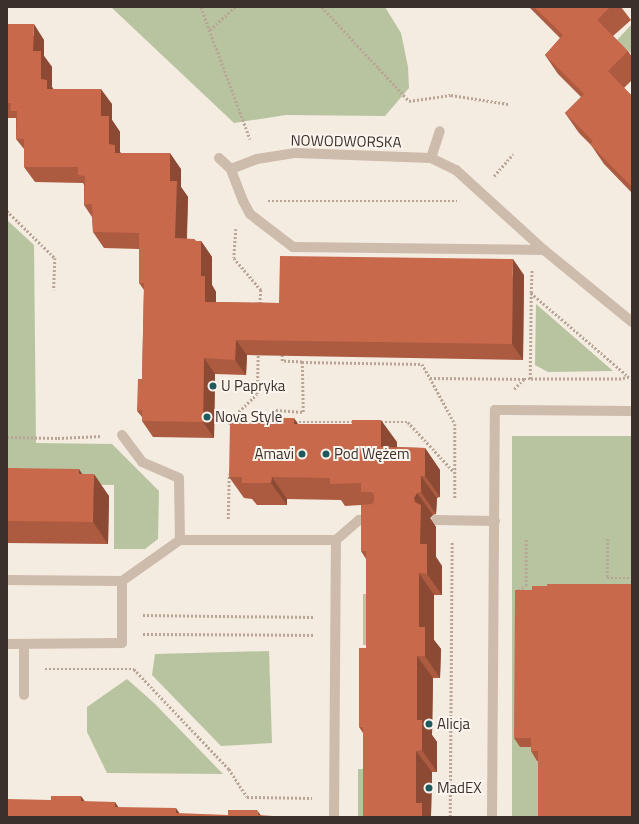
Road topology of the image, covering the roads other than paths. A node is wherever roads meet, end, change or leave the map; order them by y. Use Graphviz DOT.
graph roads {
  1 [pos="440,131"];
  2 [pos="219,158"];
  3 [pos="431,158"];
  4 [pos="231,169"];
  5 [pos="544,250"];
  6 [pos="632,322"];
  7 [pos="630,411"];
  8 [pos="122,435"];
  9 [pos="384,520"];
  10 [pos="436,520"];
  11 [pos="495,521"];
  12 [pos="180,540"];
  13 [pos="336,540"];
  14 [pos="7,580"];
  15 [pos="122,581"];
  16 [pos="7,644"];
  17 [pos="24,644"];
  18 [pos="24,695"];
  19 [pos="334,817"];
  20 [pos="492,817"];
  1 -- 3 [label="lane"];
  2 -- 4 [label="lane"];
  3 -- 4 [label="lane, NOWODWORSKA"];
  3 -- 5 [label="lane, NOWODWORSKA"];
  4 -- 5 [label="lane"];
  5 -- 6 [label="lane, NOWODWORSKA"];
  7 -- 11 [label="lane"];
  8 -- 12 [label="lane"];
  9 -- 13 [label="lane"];
  10 -- 11 [label="lane"];
  11 -- 20 [label="lane"];
  12 -- 13 [label="lane"];
  12 -- 15 [label="lane"];
  13 -- 19 [label="lane"];
  14 -- 15 [label="lane"];
  15 -- 17 [label="lane"];
  16 -- 17 [label="lane"];
  17 -- 18 [label="lane"];
}
